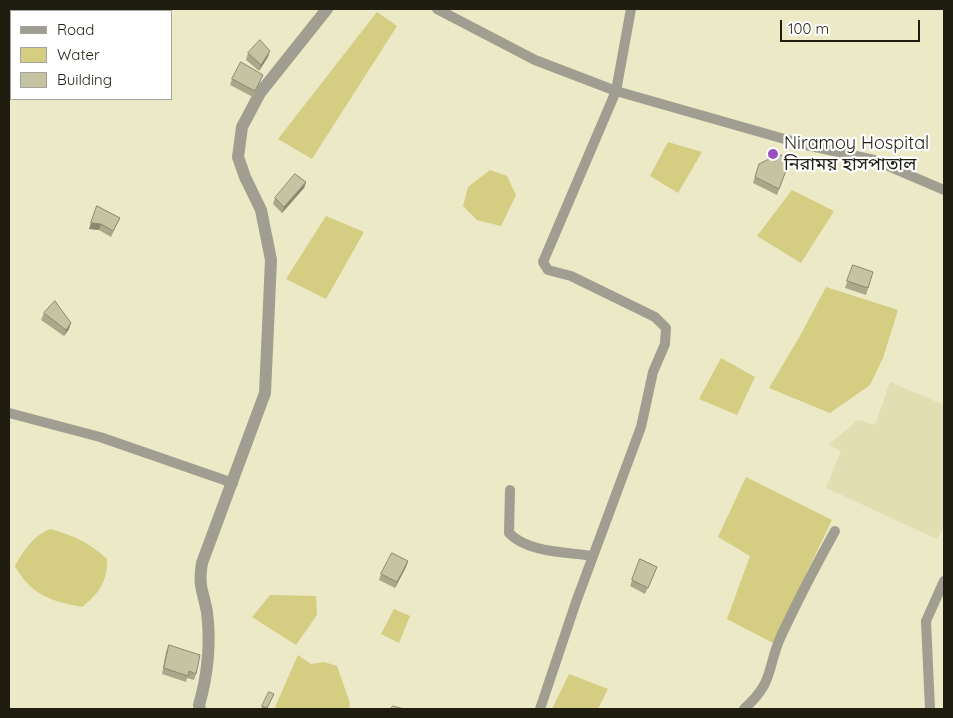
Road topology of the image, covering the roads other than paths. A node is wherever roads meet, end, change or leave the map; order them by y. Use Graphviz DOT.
graph roads {
  1 [pos="327,9"];
  2 [pos="437,9"];
  3 [pos="631,9"];
  4 [pos="616,91"];
  5 [pos="944,190"];
  6 [pos="9,413"];
  7 [pos="233,483"];
  8 [pos="510,490"];
  9 [pos="835,531"];
  10 [pos="593,556"];
  11 [pos="944,580"];
  12 [pos="200,709"];
  13 [pos="540,709"];
  14 [pos="744,709"];
  15 [pos="930,709"];
  1 -- 7 [label="street"];
  2 -- 4 [label="street"];
  3 -- 4 [label="street"];
  4 -- 5 [label="street"];
  4 -- 10 [label="street"];
  6 -- 7 [label="street"];
  7 -- 12 [label="street"];
  8 -- 10 [label="street"];
  9 -- 14 [label="street"];
  10 -- 13 [label="street"];
  11 -- 15 [label="street"];
}
